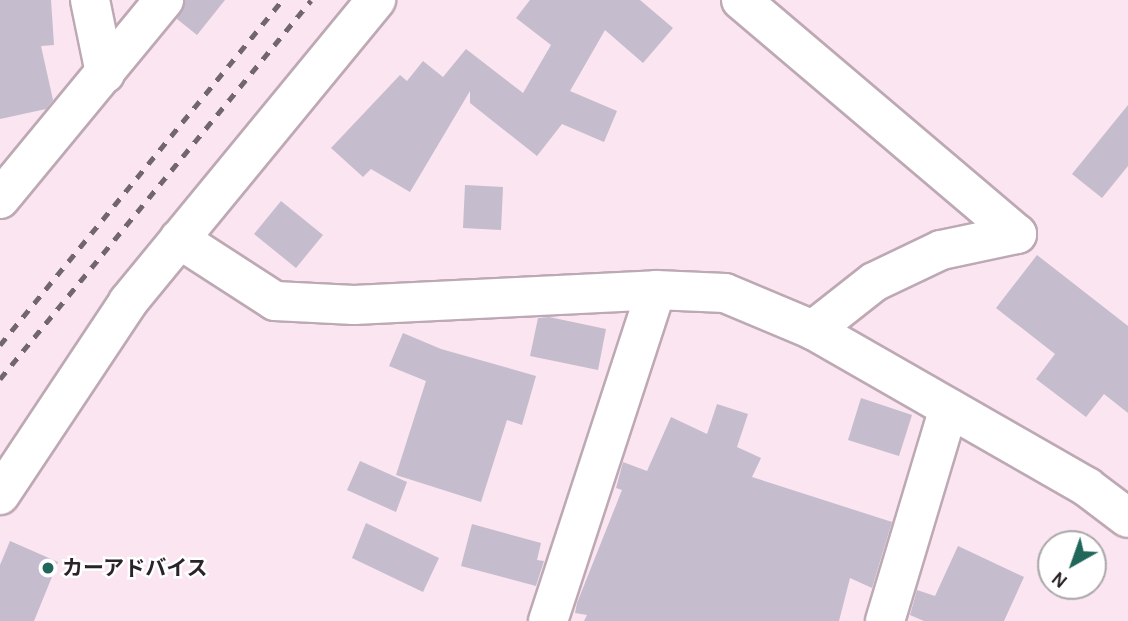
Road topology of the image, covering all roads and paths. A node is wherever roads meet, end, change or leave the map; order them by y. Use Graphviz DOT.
graph roads {
  1 [pos="90,0"];
  2 [pos="164,0"];
  3 [pos="376,0"];
  4 [pos="741,0"];
  5 [pos="105,73"];
  6 [pos="0,199"];
  7 [pos="179,239"];
  8 [pos="656,290"];
  9 [pos="813,330"];
  10 [pos="949,408"];
  11 [pos="0,495"];
  12 [pos="1128,518"];
  13 [pos="548,621"];
  14 [pos="885,621"];
  1 -- 5 [label="street"];
  2 -- 5 [label="street"];
  3 -- 7 [label="street"];
  4 -- 9 [label="street"];
  5 -- 6 [label="street"];
  7 -- 8 [label="street"];
  7 -- 11 [label="street"];
  8 -- 9 [label="street"];
  8 -- 13 [label="street"];
  9 -- 10 [label="street"];
  10 -- 12 [label="street"];
  10 -- 14 [label="street"];
}
